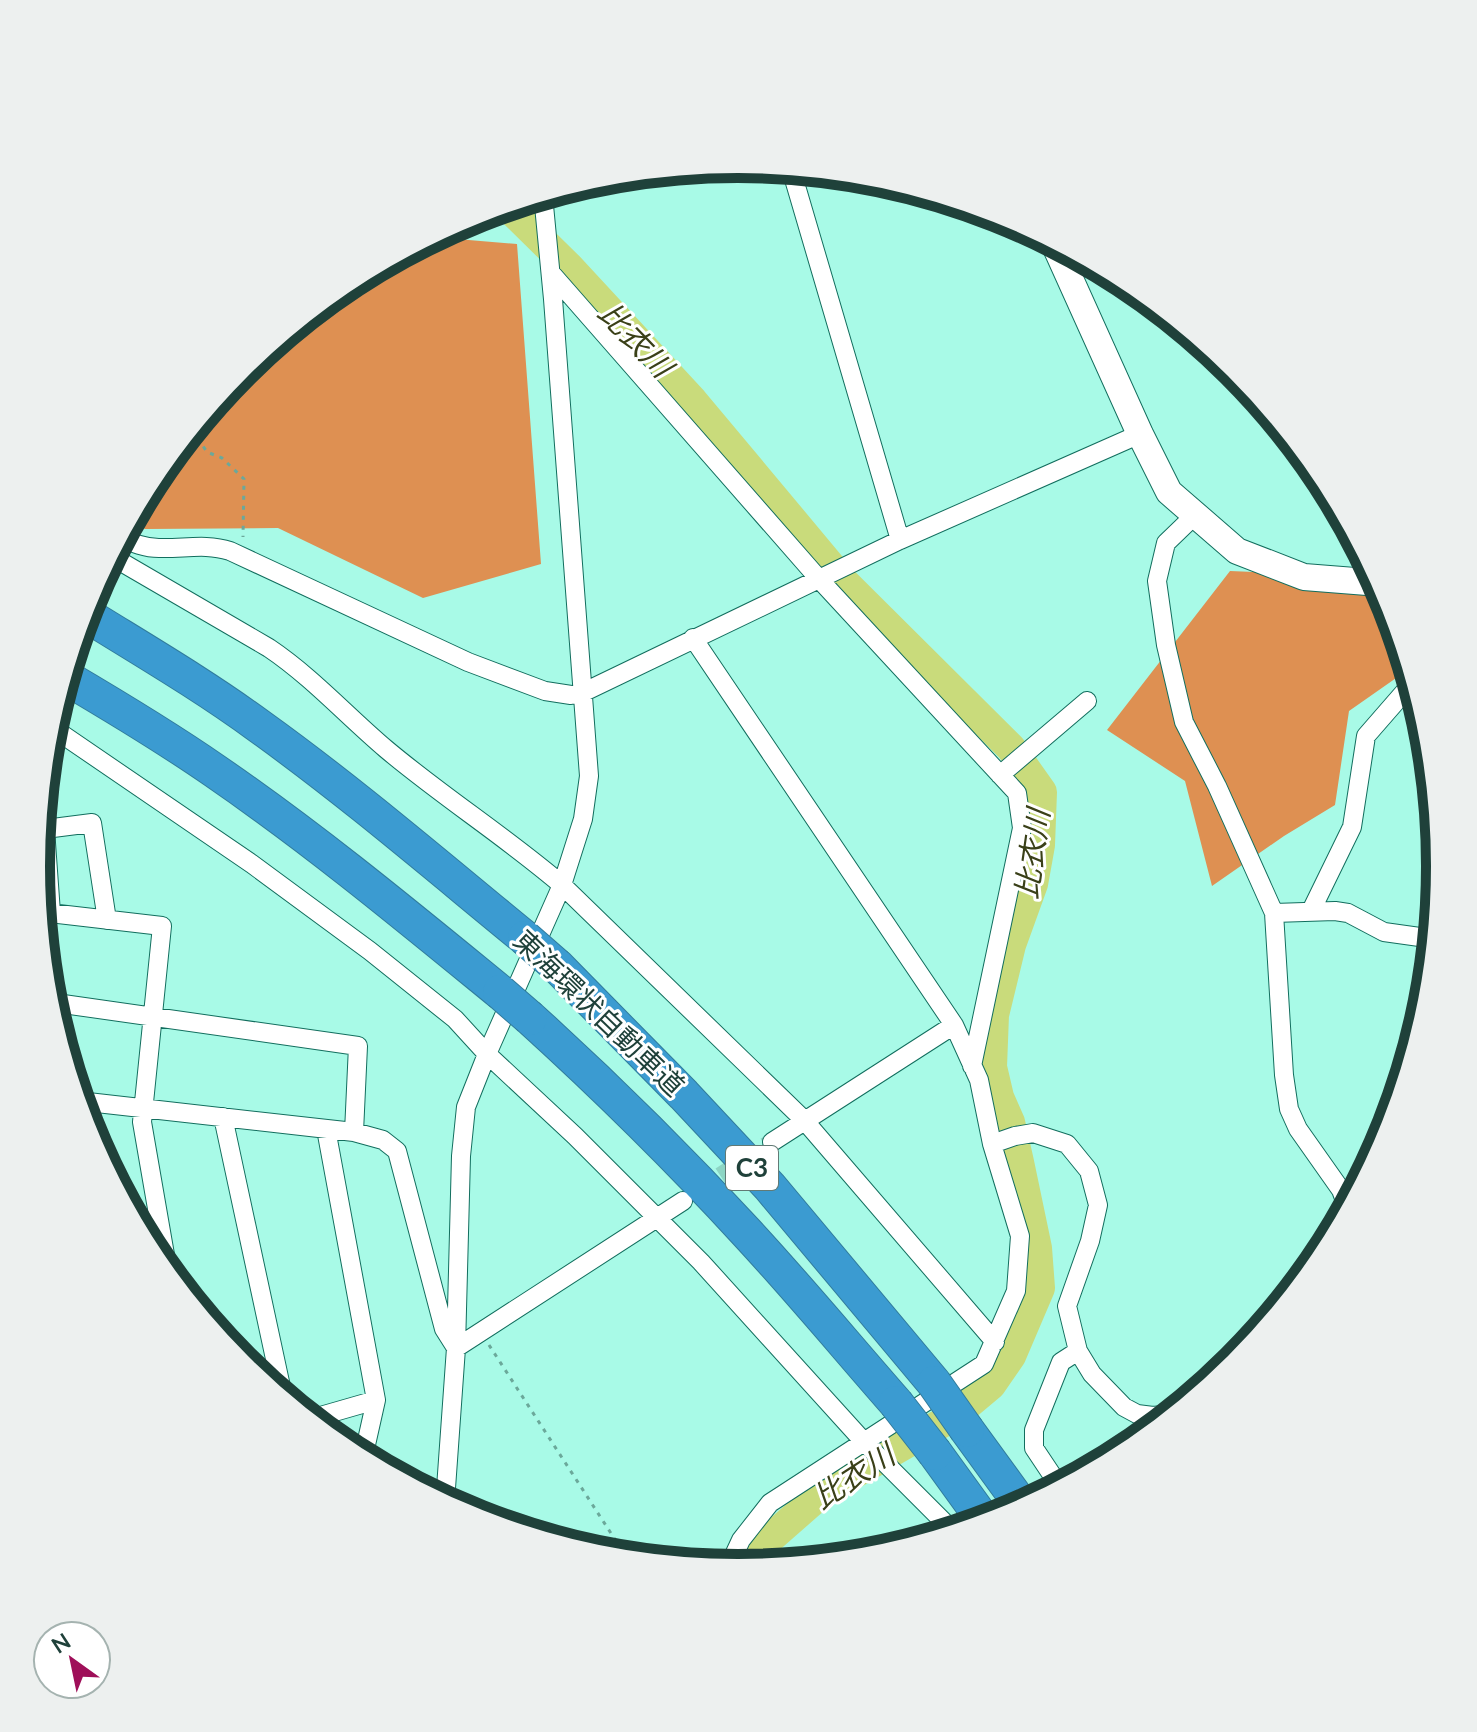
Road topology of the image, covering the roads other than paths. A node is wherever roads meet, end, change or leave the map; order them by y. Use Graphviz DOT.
graph roads {
  1 [pos="794,180"];
  2 [pos="544,206"];
  3 [pos="1061,258"];
  4 [pos="551,273"];
  5 [pos="1140,434"];
  6 [pos="1195,515"];
  7 [pos="900,540"];
  8 [pos="131,542"];
  9 [pos="121,562"];
  10 [pos="819,579"];
  11 [pos="1365,582"];
  12 [pos="96,621"];
  13 [pos="693,638"];
  14 [pos="75,683"];
  15 [pos="1405,691"];
  16 [pos="582,693"];
  17 [pos="1087,701"];
  18 [pos="63,735"];
  19 [pos="1000,775"];
  20 [pos="51,826"];
  21 [pos="562,885"];
  22 [pos="1311,911"];
  23 [pos="1274,913"];
  24 [pos="51,914"];
  25 [pos="107,920"];
  26 [pos="1423,937"];
  27 [pos="64,1004"];
  28 [pos="152,1016"];
  29 [pos="954,1025"];
  30 [pos="487,1054"];
  31 [pos="972,1066"];
  32 [pos="92,1102"];
  33 [pos="142,1107"];
  34 [pos="223,1117"];
  35 [pos="804,1120"];
  36 [pos="326,1129"];
  37 [pos="354,1132"];
  38 [pos="772,1142"];
  39 [pos="992,1144"];
  40 [pos="1343,1195"];
  41 [pos="683,1201"];
  42 [pos="657,1219"];
  43 [pos="152,1226"];
  44 [pos="995,1342"];
  45 [pos="456,1348"];
  46 [pos="1078,1351"];
  47 [pos="279,1379"];
  48 [pos="376,1400"];
  49 [pos="323,1415"];
  50 [pos="1152,1416"];
  51 [pos="865,1443"];
  52 [pos="366,1444"];
  53 [pos="1054,1477"];
  54 [pos="446,1489"];
  55 [pos="1015,1496"];
  56 [pos="977,1511"];
  57 [pos="945,1523"];
  58 [pos="735,1554"];
  1 -- 7 [label="street"];
  2 -- 4 [label="street"];
  3 -- 5 [label="street"];
  4 -- 10 [label="street"];
  4 -- 16 [label="street"];
  5 -- 6 [label="street"];
  5 -- 7 [label="street"];
  6 -- 11 [label="street"];
  6 -- 23 [label="street"];
  7 -- 10 [label="street"];
  8 -- 16 [label="street"];
  9 -- 21 [label="street"];
  10 -- 13 [label="street"];
  10 -- 19 [label="street"];
  12 -- 55 [label="highway, 東海環状自動車道 / C3, bridge"];
  13 -- 16 [label="street"];
  13 -- 29 [label="street"];
  14 -- 56 [label="highway, 東海環状自動車道 / C3, bridge"];
  15 -- 22 [label="street"];
  16 -- 21 [label="street"];
  17 -- 19 [label="street"];
  18 -- 30 [label="street"];
  19 -- 31 [label="street"];
  20 -- 25 [label="street"];
  21 -- 30 [label="street"];
  21 -- 35 [label="street"];
  22 -- 23 [label="street"];
  22 -- 26 [label="street"];
  23 -- 40 [label="street"];
  24 -- 25 [label="street"];
  25 -- 28 [label="street"];
  27 -- 28 [label="street"];
  28 -- 33 [label="street"];
  28 -- 37 [label="street"];
  29 -- 31 [label="street"];
  29 -- 35 [label="street"];
  30 -- 42 [label="street"];
  30 -- 45 [label="street"];
  31 -- 39 [label="street"];
  32 -- 33 [label="street"];
  33 -- 34 [label="street"];
  33 -- 43 [label="street"];
  34 -- 36 [label="street"];
  34 -- 47 [label="street"];
  35 -- 38 [label="street"];
  35 -- 44 [label="street"];
  36 -- 37 [label="street"];
  36 -- 48 [label="street"];
  37 -- 45 [label="street"];
  39 -- 44 [label="street"];
  39 -- 46 [label="street"];
  41 -- 42 [label="street"];
  42 -- 45 [label="street"];
  42 -- 51 [label="street"];
  44 -- 51 [label="street"];
  45 -- 54 [label="street"];
  46 -- 50 [label="street"];
  46 -- 53 [label="street"];
  48 -- 49 [label="street"];
  48 -- 52 [label="street"];
  51 -- 57 [label="street"];
  51 -- 58 [label="street"];
}
